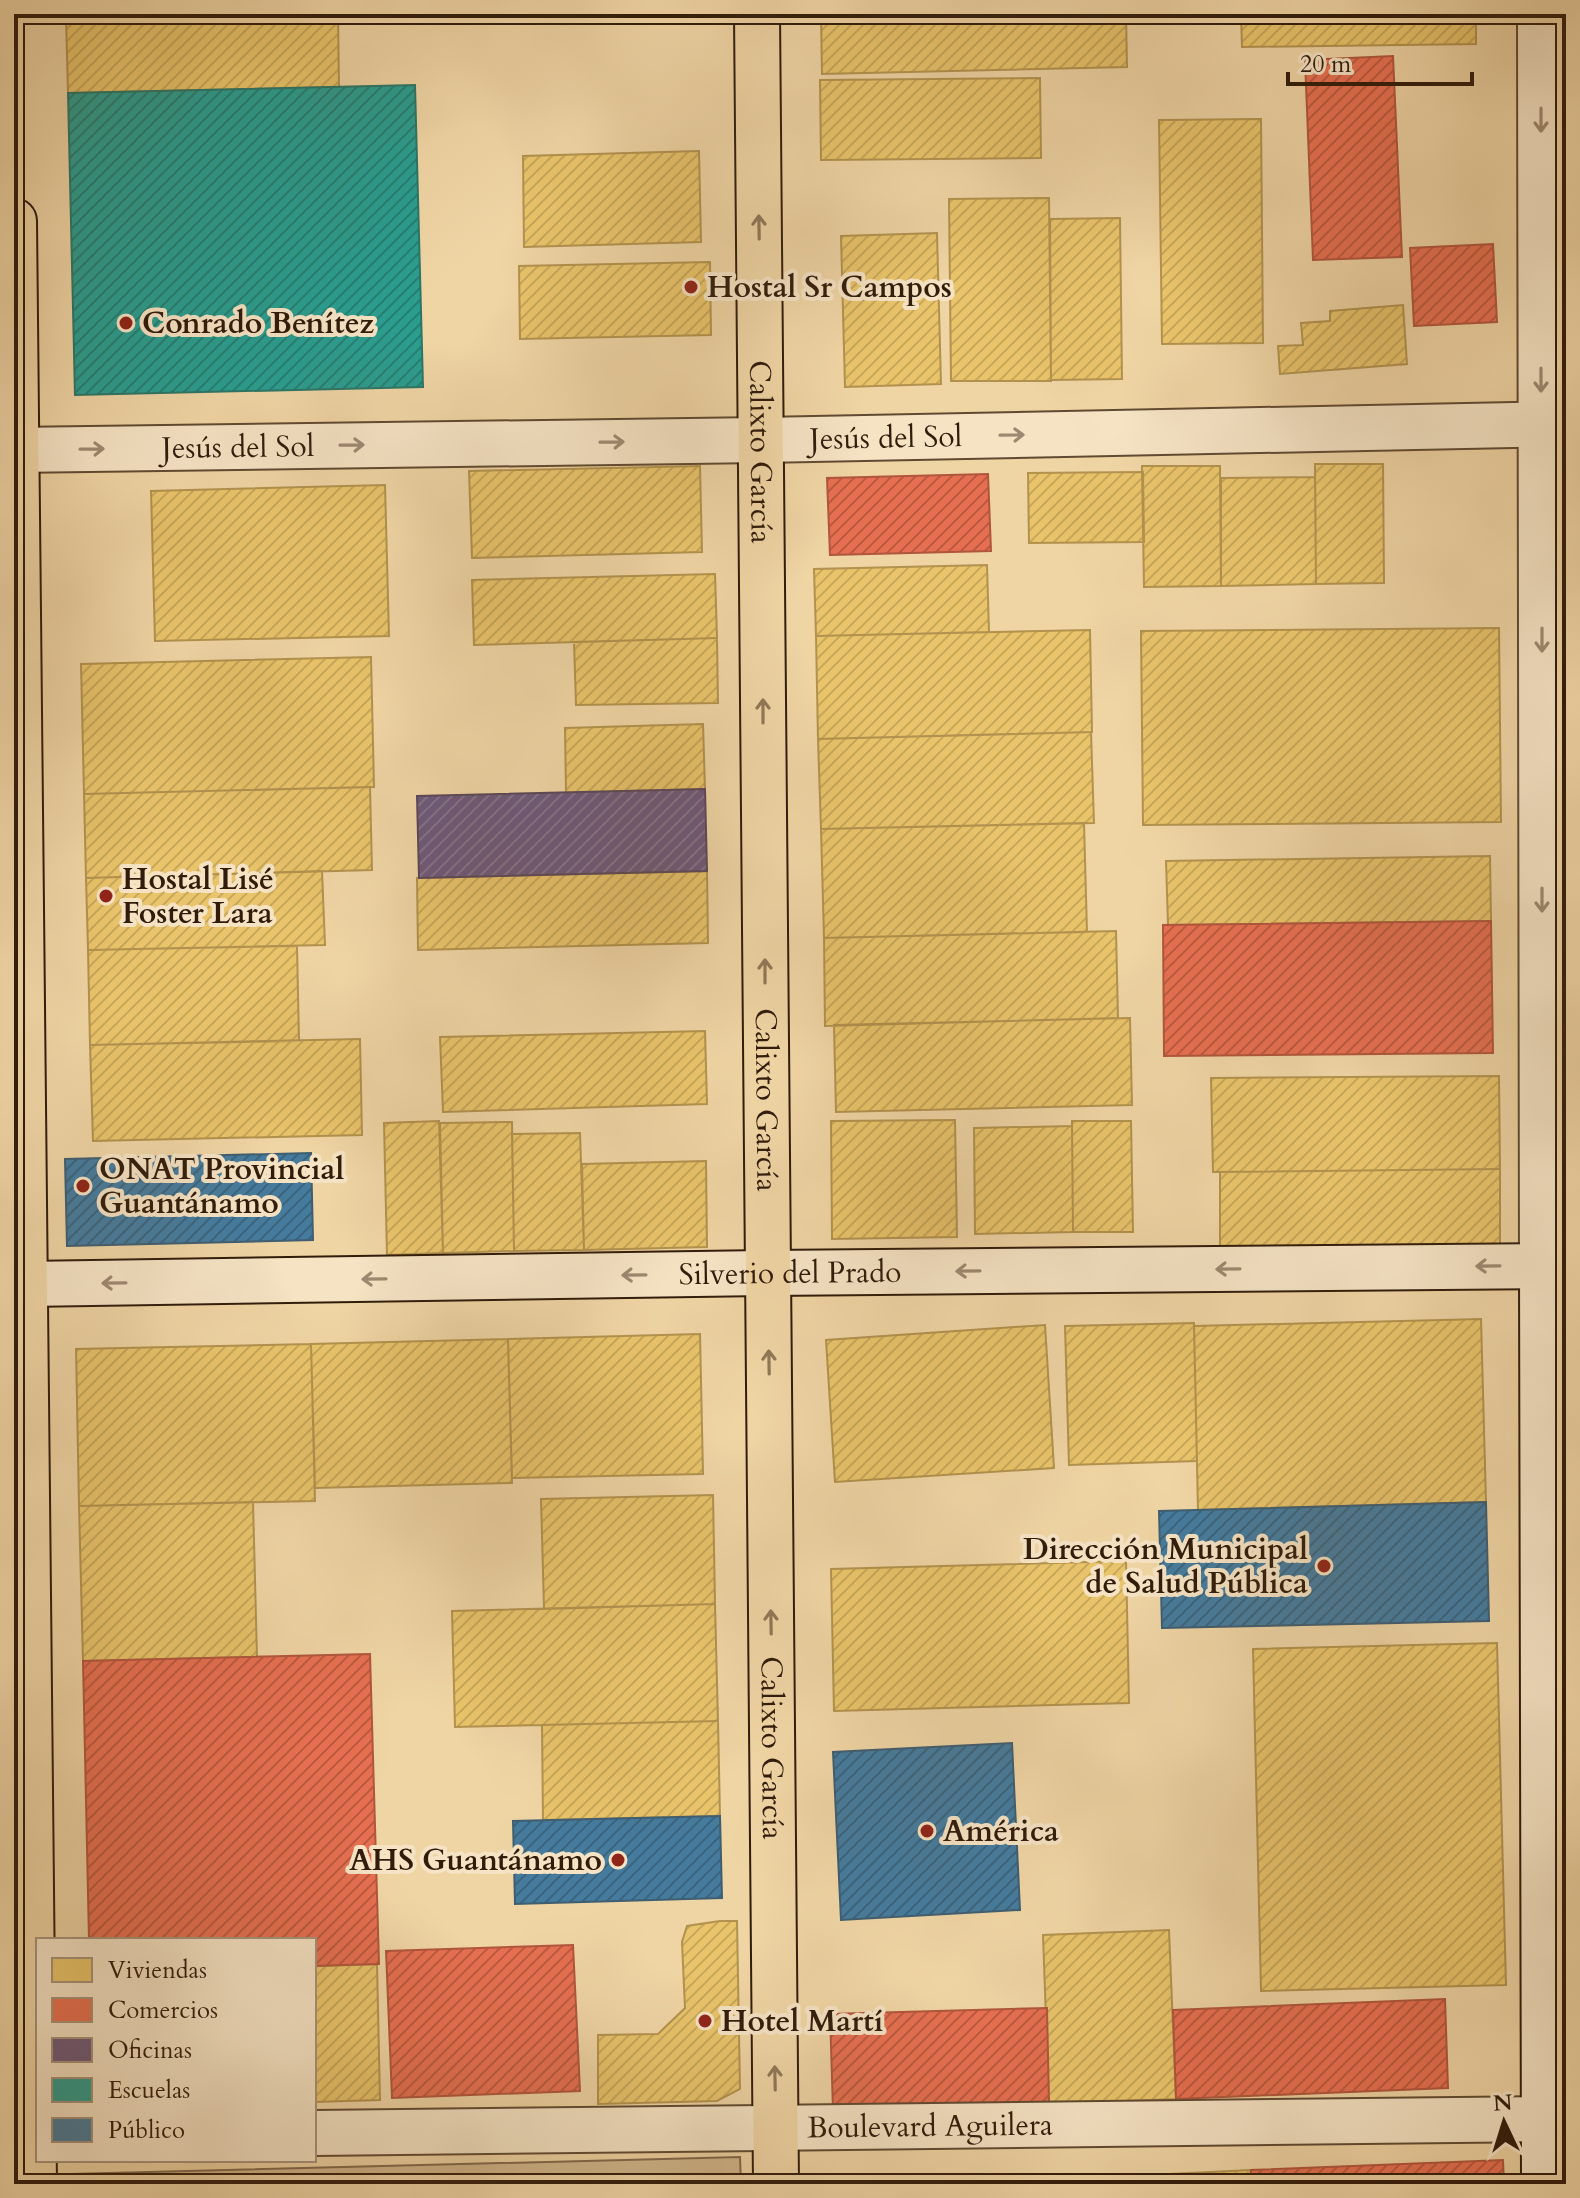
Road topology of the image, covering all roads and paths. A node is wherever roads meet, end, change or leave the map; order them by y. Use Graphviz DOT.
graph roads {
  1 [pos="757,14"];
  2 [pos="1540,14"];
  3 [pos="14,221"];
  4 [pos="1554,425"];
  5 [pos="761,440"];
  6 [pos="15,450"];
  7 [pos="1554,1266"];
  8 [pos="768,1273"];
  9 [pos="20,1284"];
  10 [pos="1555,2119"];
  11 [pos="776,2128"];
  12 [pos="316,2133"];
  13 [pos="28,2136"];
  14 [pos="34,2184"];
  15 [pos="776,2184"];
  16 [pos="1544,2184"];
  5 -- 1 [label="main road, Calixto García, one-way"];
  2 -- 4 [label="street, one-way"];
  3 -- 6 [label="main road"];
  5 -- 4 [label="street, Jesús del Sol, one-way"];
  4 -- 7 [label="street, one-way"];
  6 -- 5 [label="street, Jesús del Sol, one-way"];
  8 -- 5 [label="main road, Calixto García, one-way"];
  6 -- 9 [label="main road"];
  7 -- 8 [label="street, Silverio del Prado, one-way"];
  7 -- 10 [label="street"];
  8 -- 9 [label="street, Silverio del Prado, one-way"];
  11 -- 8 [label="main road, Calixto García, one-way"];
  9 -- 13 [label="main road"];
  10 -- 11 [label="street, Boulevard Aguilera"];
  10 -- 16 [label="street"];
  11 -- 12 [label="street, Boulevard Aguilera"];
  11 -- 15 [label="main road, Calixto García"];
  13 -- 14 [label="main road"];
}
